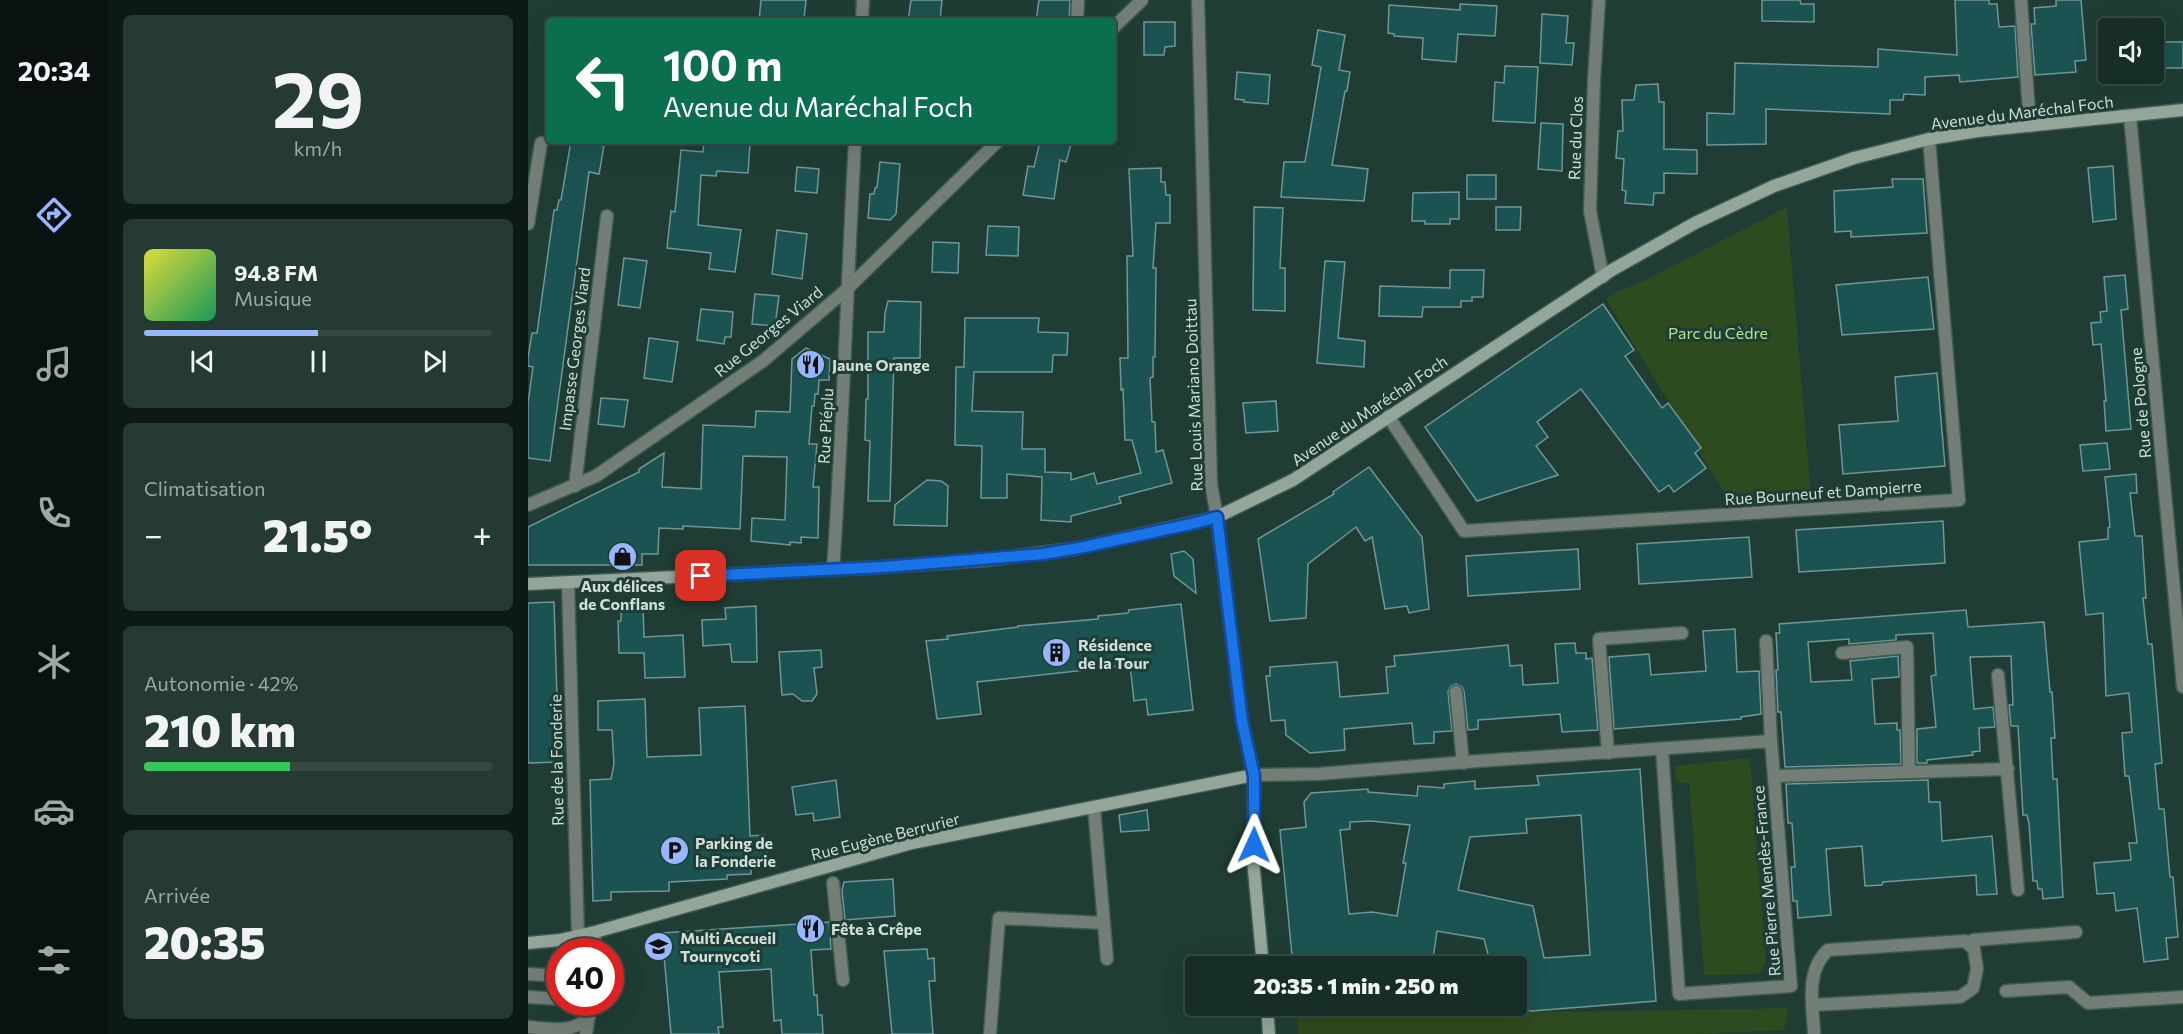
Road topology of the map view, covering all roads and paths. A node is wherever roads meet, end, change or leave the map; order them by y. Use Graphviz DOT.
graph roads {
  1 [pos="863,0"];
  2 [pos="1078,0"];
  3 [pos="1142,0"];
  4 [pos="1198,0"];
  5 [pos="1599,0"];
  6 [pos="2021,0"];
  7 [pos="862,18"];
  8 [pos="1077,18"];
  9 [pos="1116,25"];
  10 [pos="2183,110"];
  11 [pos="2130,116"];
  12 [pos="2030,126"];
  13 [pos="1929,139"];
  14 [pos="541,143"];
  15 [pos="855,144"];
  16 [pos="995,144"];
  17 [pos="607,216"];
  18 [pos="528,224"];
  19 [pos="1603,277"];
  20 [pos="846,290"];
  21 [pos="1388,416"];
  22 [pos="574,486"];
  23 [pos="528,505"];
  24 [pos="1217,517"];
  25 [pos="833,570"];
  26 [pos="568,583"];
  27 [pos="528,584"];
  28 [pos="1682,633"];
  29 [pos="1766,641"];
  30 [pos="1842,653"];
  31 [pos="1998,675"];
  32 [pos="2183,687"];
  33 [pos="1456,692"];
  34 [pos="1771,741"];
  35 [pos="1662,749"];
  36 [pos="1608,753"];
  37 [pos="1463,763"];
  38 [pos="2008,769"];
  39 [pos="1909,772"];
  40 [pos="1254,776"];
  41 [pos="1774,776"];
  42 [pos="1094,807"];
  43 [pos="833,883"];
  44 [pos="2018,890"];
  45 [pos="1104,923"];
  46 [pos="595,932"];
  47 [pos="2076,932"];
  48 [pos="578,936"];
  49 [pos="595,938"];
  50 [pos="528,943"];
  51 [pos="1969,944"];
  52 [pos="1262,956"];
  53 [pos="1107,959"];
  54 [pos="528,974"];
  55 [pos="546,975"];
  56 [pos="843,980"];
  57 [pos="2006,991"];
  58 [pos="528,997"];
  59 [pos="2183,997"];
  60 [pos="546,998"];
  61 [pos="1812,1005"];
  62 [pos="1268,1016"];
  63 [pos="589,1017"];
  64 [pos="528,1027"];
  65 [pos="1814,1032"];
  66 [pos="586,1034"];
  67 [pos="990,1034"];
  68 [pos="1269,1034"];
  1 -- 7 [label="street"];
  2 -- 8 [label="street"];
  3 -- 9 [label="street"];
  4 -- 24 [label="street, Rue Louis Mariano Doittau"];
  5 -- 19 [label="street, Rue du Clos"];
  6 -- 12 [label="street"];
  10 -- 11 [label="main road, Avenue du Maréchal Foch"];
  11 -- 12 [label="main road, Avenue du Maréchal Foch"];
  11 -- 32 [label="street, Rue de Pologne"];
  12 -- 13 [label="main road, Avenue du Maréchal Foch"];
  13 -- 19 [label="main road, Avenue du Maréchal Foch"];
  13 -- 21 [label="street, Rue Bourneuf et Dampierre"];
  14 -- 18 [label="street"];
  15 -- 20 [label="street, Rue Piéplu"];
  16 -- 20 [label="street, Rue Georges Viard"];
  17 -- 22 [label="street, Impasse Georges Viard"];
  19 -- 21 [label="main road, Avenue du Maréchal Foch"];
  20 -- 22 [label="street, Rue Georges Viard"];
  20 -- 25 [label="street, Rue Piéplu"];
  21 -- 24 [label="main road, Avenue du Maréchal Foch"];
  22 -- 23 [label="street, Rue Georges Viard"];
  24 -- 25 [label="main road, Avenue du Maréchal Foch"];
  24 -- 40 [label="main road, Rue Louis Mariano Doittau"];
  25 -- 26 [label="main road, Avenue du Maréchal Foch"];
  26 -- 27 [label="main road, Avenue du Maréchal Foch"];
  26 -- 48 [label="street, Rue de la Fonderie"];
  28 -- 36 [label="street"];
  29 -- 34 [label="street, Rue Pierre Mendès-France"];
  30 -- 39 [label="street"];
  31 -- 38 [label="street"];
  33 -- 37 [label="street"];
  34 -- 35 [label="street"];
  34 -- 41 [label="street, Rue Pierre Mendès-France"];
  35 -- 36 [label="street"];
  35 -- 41 [label="street, Rue Pierre Mendès-France"];
  36 -- 37 [label="street"];
  37 -- 40 [label="street"];
  38 -- 39 [label="street"];
  38 -- 44 [label="street"];
  39 -- 41 [label="street"];
  40 -- 42 [label="main road, Rue Eugène Berrurier"];
  40 -- 52 [label="main road, Rue Louis Mariano Doittau"];
  42 -- 45 [label="street"];
  42 -- 46 [label="main road, Rue Eugène Berrurier"];
  43 -- 56 [label="street"];
  45 -- 53 [label="street"];
  45 -- 67 [label="street"];
  46 -- 48 [label="main road, Rue Eugène Berrurier"];
  46 -- 49 [label="street"];
  47 -- 51 [label="street"];
  48 -- 50 [label="main road, Rue Eugène Berrurier"];
  51 -- 61 [label="street"];
  51 -- 61 [label="street"];
  54 -- 55 [label="street"];
  57 -- 59 [label="street"];
  58 -- 60 [label="street"];
  61 -- 65 [label="street"];
  62 -- 68 [label="main road"];
  63 -- 64 [label="street"];
  63 -- 66 [label="street"];
}
